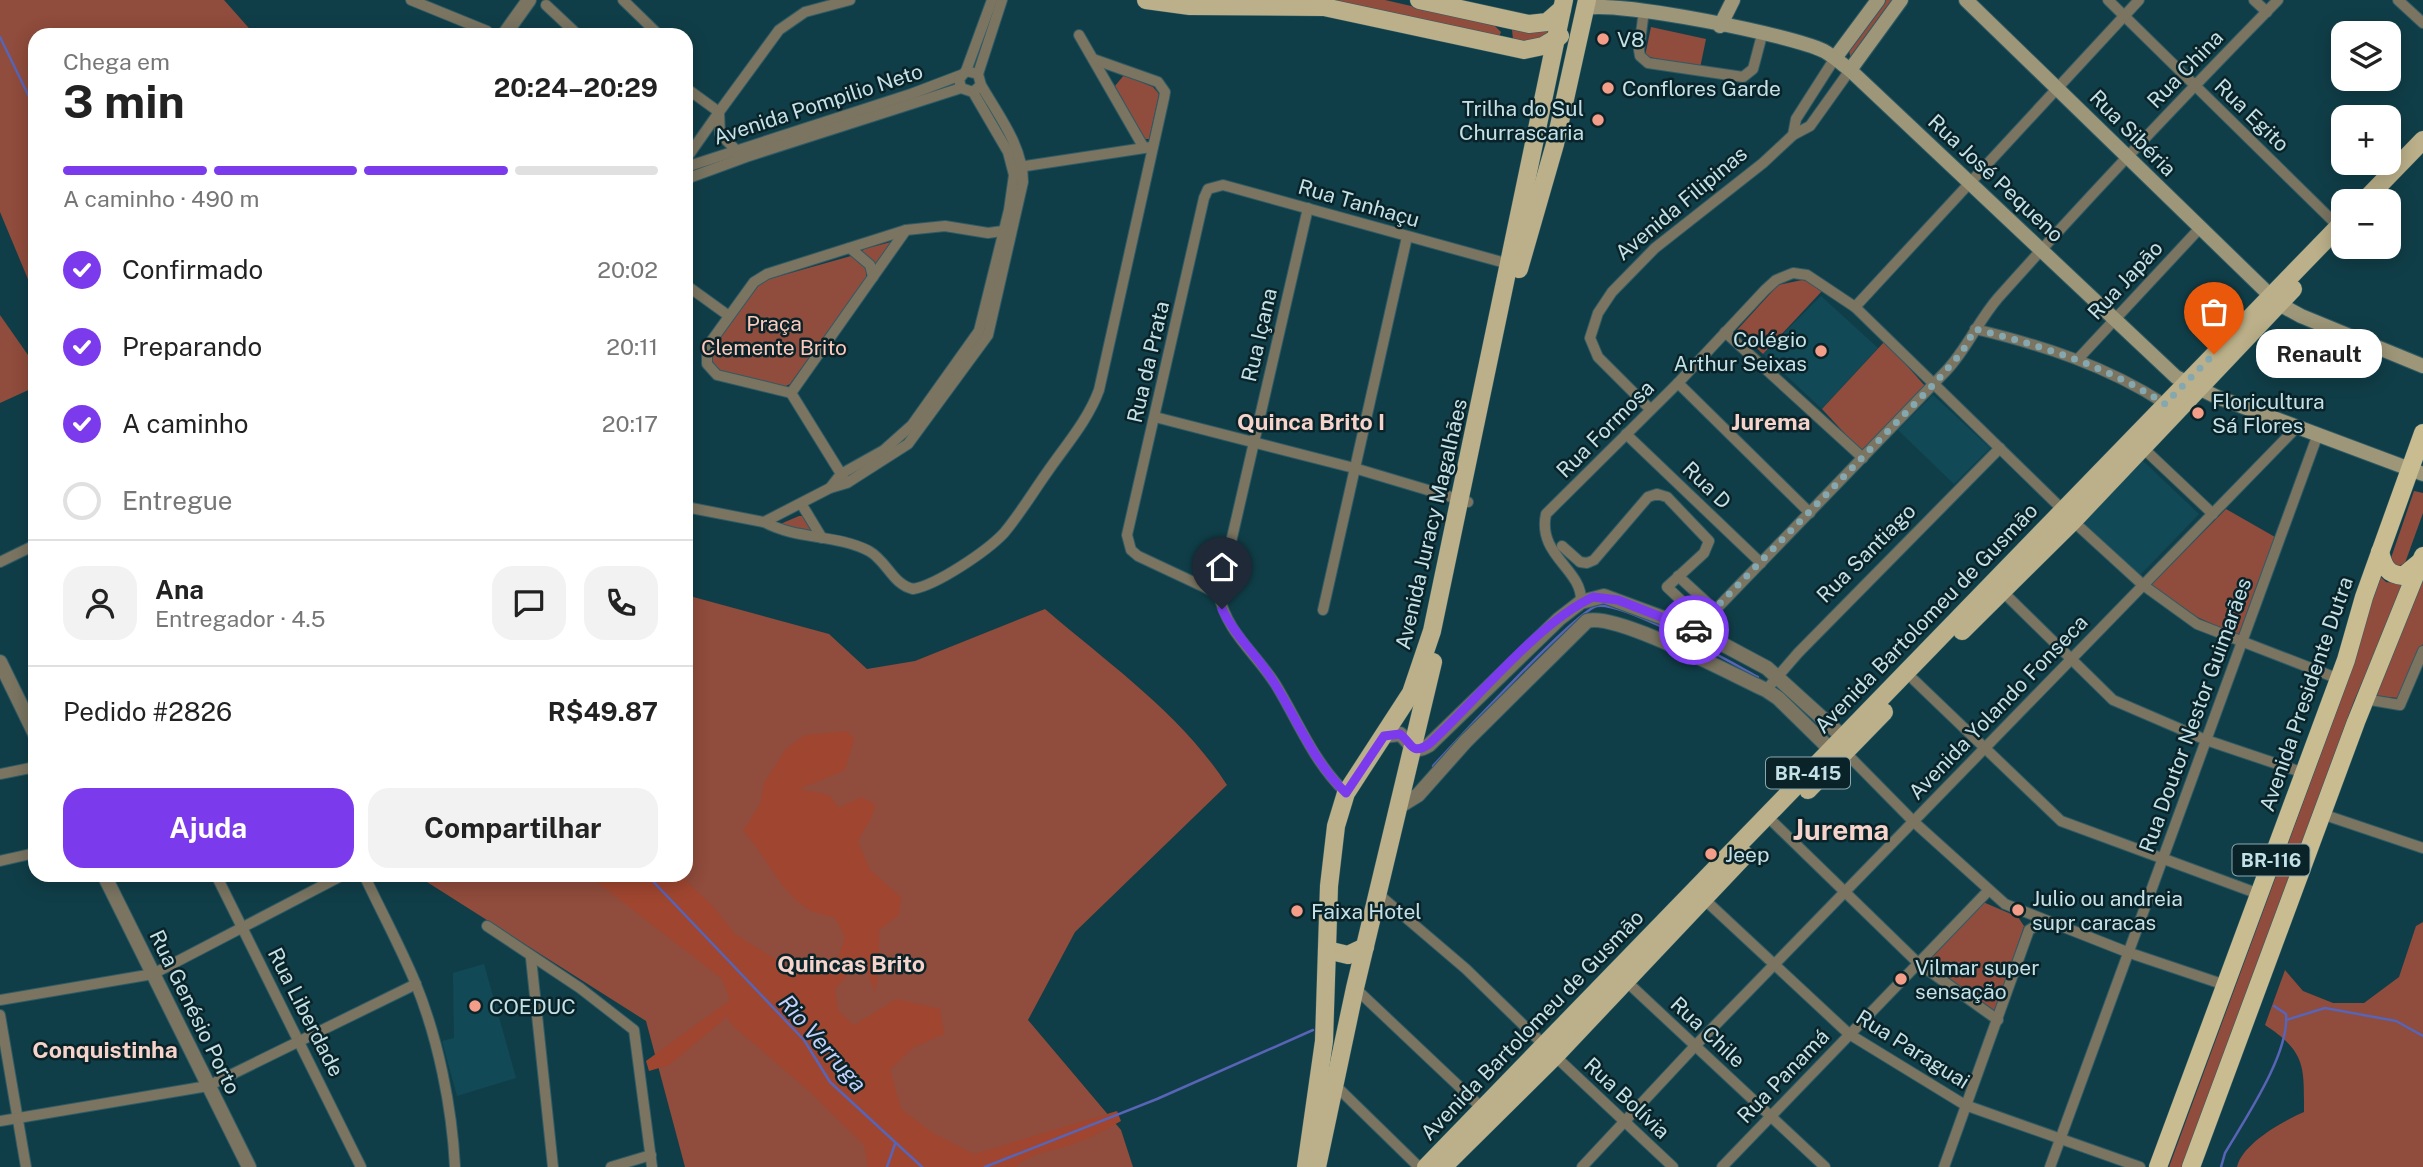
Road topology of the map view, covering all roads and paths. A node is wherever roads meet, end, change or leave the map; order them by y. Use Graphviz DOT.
graph roads {
  1 [pos="528,0"];
  2 [pos="623,0"];
  3 [pos="804,0"];
  4 [pos="850,0"];
  5 [pos="992,0"];
  6 [pos="1002,0"];
  7 [pos="1146,0"];
  8 [pos="1419,0"];
  9 [pos="1733,0"];
  10 [pos="1878,0"];
  11 [pos="1901,0"];
  12 [pos="1966,0"];
  13 [pos="2109,0"];
  14 [pos="2139,0"];
  15 [pos="2254,0"];
  16 [pos="2278,0"];
  17 [pos="2398,0"];
  18 [pos="418,1"];
  19 [pos="1587,4"];
  20 [pos="546,5"];
  21 [pos="1563,5"];
  22 [pos="1644,10"];
  23 [pos="805,12"];
  24 [pos="2266,12"];
  25 [pos="2124,15"];
  26 [pos="1502,19"];
  27 [pos="2423,23"];
  28 [pos="1720,26"];
  29 [pos="480,28"];
  30 [pos="510,28"];
  31 [pos="571,28"];
  32 [pos="652,28"];
  33 [pos="1079,35"];
  34 [pos="1762,35"];
  35 [pos="1555,40"];
  36 [pos="1499,44"];
  37 [pos="1524,50"];
  38 [pos="1835,58"];
  39 [pos="1093,59"];
  40 [pos="1850,70"];
  41 [pos="963,73"];
  42 [pos="1548,75"];
  43 [pos="977,84"];
  44 [pos="2195,86"];
  45 [pos="961,88"];
  46 [pos="2057,88"];
  47 [pos="693,93"];
  48 [pos="719,112"];
  49 [pos="1793,135"];
  50 [pos="2423,140"];
  51 [pos="1148,147"];
  52 [pos="693,149"];
  53 [pos="735,150"];
  54 [pos="746,157"];
  55 [pos="2423,157"];
  56 [pos="2128,158"];
  57 [pos="693,165"];
  58 [pos="1018,167"];
  59 [pos="693,176"];
  60 [pos="1525,181"];
  61 [pos="1970,182"];
  62 [pos="1543,185"];
  63 [pos="2376,189"];
  64 [pos="2391,189"];
  65 [pos="1204,198"];
  66 [pos="1308,208"];
  67 [pos="2331,218"];
  68 [pos="2200,228"];
  69 [pos="906,230"];
  70 [pos="1009,230"];
  71 [pos="1407,237"];
  72 [pos="2331,241"];
  73 [pos="850,248"];
  74 [pos="2042,249"];
  75 [pos="1509,264"];
  76 [pos="873,277"];
  77 [pos="693,290"];
  78 [pos="2275,300"];
  79 [pos="1855,307"];
  80 [pos="729,316"];
  81 [pos="2116,318"];
  82 [pos="1975,329"];
  83 [pos="1725,332"];
  84 [pos="2078,359"];
  85 [pos="2423,366"];
  86 [pos="1678,383"];
  87 [pos="1934,384"];
  88 [pos="2190,388"];
  89 [pos="791,393"];
  90 [pos="2217,397"];
  91 [pos="2165,404"];
  92 [pos="1650,409"];
  93 [pos="1155,417"];
  94 [pos="2297,427"];
  95 [pos="2423,433"];
  96 [pos="1626,434"];
  97 [pos="2318,434"];
  98 [pos="1254,442"];
  99 [pos="2142,447"];
  100 [pos="2000,448"];
  101 [pos="1863,458"];
  102 [pos="1354,468"];
  103 [pos="2416,472"];
  104 [pos="844,479"];
  105 [pos="1465,501"];
  106 [pos="802,505"];
  107 [pos="693,508"];
  108 [pos="1810,513"];
  109 [pos="2213,514"];
  110 [pos="2068,515"];
  111 [pos="764,522"];
  112 [pos="822,538"];
  113 [pos="1562,547"];
  114 [pos="28,549"];
  115 [pos="2380,552"];
  116 [pos="2422,559"];
  117 [pos="0,562"];
  118 [pos="1761,563"];
  119 [pos="1678,576"];
  120 [pos="2143,585"];
  121 [pos="2002,590"];
  122 [pos="1219,594"];
  123 [pos="1581,602"];
  124 [pos="1714,609"];
  125 [pos="1323,610"];
  126 [pos="1700,626"];
  127 [pos="2242,644"];
  128 [pos="2423,651"];
  129 [pos="2072,657"];
  130 [pos="0,662"];
  131 [pos="1778,677"];
  132 [pos="2339,679"];
  133 [pos="1914,680"];
  134 [pos="5,684"];
  135 [pos="1766,690"];
  136 [pos="2365,699"];
  137 [pos="28,722"];
  138 [pos="1384,736"];
  139 [pos="2206,740"];
  140 [pos="1840,747"];
  141 [pos="1411,748"];
  142 [pos="1983,748"];
  143 [pos="28,768"];
  144 [pos="2304,773"];
  145 [pos="0,774"];
  146 [pos="1346,793"];
  147 [pos="1397,808"];
  148 [pos="2322,814"];
  149 [pos="1914,822"];
  150 [pos="1774,823"];
  151 [pos="2423,848"];
  152 [pos="28,855"];
  153 [pos="2163,858"];
  154 [pos="0,861"];
  155 [pos="107,882"];
  156 [pos="219,882"];
  157 [pos="329,882"];
  158 [pos="366,882"];
  159 [pos="1988,891"];
  160 [pos="1846,892"];
  161 [pos="1377,893"];
  162 [pos="2259,894"];
  163 [pos="1704,899"];
  164 [pos="2023,913"];
  165 [pos="2044,921"];
  166 [pos="241,926"];
  167 [pos="487,926"];
  168 [pos="2029,930"];
  169 [pos="1364,947"];
  170 [pos="1327,950"];
  171 [pos="2127,953"];
  172 [pos="531,958"];
  173 [pos="1917,963"];
  174 [pos="1774,966"];
  175 [pos="153,974"];
  176 [pos="1627,982"];
  177 [pos="416,984"];
  178 [pos="2225,985"];
  179 [pos="1355,988"];
  180 [pos="0,1000"];
  181 [pos="0,1015"];
  182 [pos="1998,1020"];
  183 [pos="1849,1034"];
  184 [pos="299,1041"];
  185 [pos="1695,1046"];
  186 [pos="1550,1051"];
  187 [pos="1334,1084"];
  188 [pos="208,1086"];
  189 [pos="1965,1105"];
  190 [pos="1483,1109"];
  191 [pos="1771,1117"];
  192 [pos="19,1118"];
  193 [pos="0,1121"];
  194 [pos="1625,1122"];
  195 [pos="2060,1139"];
  196 [pos="651,1161"];
  197 [pos="26,1167"];
  198 [pos="249,1167"];
  199 [pos="361,1167"];
  200 [pos="455,1167"];
  201 [pos="553,1167"];
  202 [pos="611,1167"];
  203 [pos="1306,1167"];
  204 [pos="1317,1167"];
  205 [pos="1419,1167"];
  206 [pos="1426,1167"];
  207 [pos="1443,1167"];
  208 [pos="1582,1167"];
  209 [pos="1673,1167"];
  210 [pos="1722,1167"];
  211 [pos="1825,1167"];
  212 [pos="1944,1167"];
  213 [pos="2050,1167"];
  214 [pos="2140,1167"];
  215 [pos="2158,1167"];
  216 [pos="2191,1167"];
  1 -- 30 [label="street"];
  2 -- 32 [label="street"];
  3 -- 23 [label="street"];
  4 -- 23 [label="street"];
  5 -- 41 [label="street"];
  6 -- 43 [label="street"];
  7 -- 36 [label="main road"];
  8 -- 26 [label="main road"];
  9 -- 28 [label="main road"];
  10 -- 38 [label="main road, Avenida Filipinas"];
  11 -- 40 [label="main road, Avenida Filipinas"];
  12 -- 46 [label="main road, Rua Sibéria"];
  13 -- 25 [label="street, Rua Egito"];
  14 -- 25 [label="street"];
  15 -- 24 [label="street"];
  16 -- 24 [label="street, Rua China"];
  17 -- 27 [label="street"];
  18 -- 29 [label="street"];
  19 -- 22 [label="main road, Rua José Pequeno"];
  19 -- 35 [label="main road"];
  19 -- 62 [label="main road, Avenida Juracy Magalhães"];
  20 -- 31 [label="street"];
  21 -- 26 [label="main road"];
  21 -- 35 [label="main road, Avenida Juracy Magalhães"];
  22 -- 28 [label="main road, Rua José Pequeno"];
  22 -- 34 [label="street"];
  23 -- 48 [label="street"];
  24 -- 44 [label="street, Rua China"];
  25 -- 44 [label="street, Rua Egito"];
  25 -- 46 [label="street"];
  26 -- 36 [label="main road"];
  28 -- 34 [label="main road, Rua José Pequeno"];
  33 -- 39 [label="street"];
  34 -- 38 [label="main road, Rua José Pequeno"];
  35 -- 37 [label="main road"];
  35 -- 42 [label="main road, Avenida Juracy Magalhães"];
  36 -- 37 [label="main road"];
  37 -- 42 [label="main road"];
  38 -- 40 [label="main road, Rua José Pequeno"];
  38 -- 49 [label="street, Avenida Filipinas"];
  39 -- 51 [label="street"];
  39 -- 51 [label="street"];
  40 -- 49 [label="street, Avenida Filipinas"];
  40 -- 61 [label="main road, Rua José Pequeno"];
  41 -- 43 [label="street"];
  41 -- 45 [label="street"];
  41 -- 53 [label="street, Avenida Pompilio Neto"];
  42 -- 60 [label="main road, Avenida Juracy Magalhães"];
  43 -- 45 [label="street"];
  43 -- 58 [label="street"];
  44 -- 56 [label="street, Rua China"];
  44 -- 67 [label="street, Rua Egito"];
  45 -- 54 [label="street, Avenida Pompilio Neto"];
  46 -- 56 [label="main road, Rua Sibéria"];
  46 -- 61 [label="street"];
  47 -- 48 [label="street"];
  48 -- 52 [label="street"];
  48 -- 53 [label="street"];
  49 -- 92 [label="street, Avenida Filipinas"];
  50 -- 63 [label="main road"];
  51 -- 58 [label="street"];
  51 -- 112 [label="street"];
  53 -- 54 [label="street"];
  53 -- 57 [label="street, Avenida Pompilio Neto"];
  54 -- 59 [label="street, Avenida Pompilio Neto"];
  55 -- 64 [label="main road"];
  56 -- 68 [label="main road, Rua Sibéria"];
  56 -- 74 [label="street, Rua China"];
  58 -- 70 [label="street"];
  60 -- 62 [label="main road"];
  60 -- 75 [label="main road, Avenida Juracy Magalhães"];
  61 -- 74 [label="main road, Rua José Pequeno"];
  61 -- 79 [label="street"];
  62 -- 105 [label="main road, Avenida Juracy Magalhães"];
  65 -- 66 [label="street, Rua Tanhaçu"];
  65 -- 93 [label="street, Rua da Prata"];
  66 -- 71 [label="street, Rua Tanhaçu"];
  66 -- 98 [label="street, Rua Içana"];
  68 -- 78 [label="main road, Rua Sibéria"];
  68 -- 81 [label="street, Rua Japão"];
  69 -- 70 [label="street"];
  69 -- 73 [label="street"];
  69 -- 76 [label="street"];
  70 -- 104 [label="street"];
  71 -- 75 [label="street, Rua Tanhaçu"];
  71 -- 102 [label="street"];
  72 -- 78 [label="main road, Avenida Bartolomeu de Gusmão"];
  73 -- 76 [label="street"];
  73 -- 80 [label="street"];
  74 -- 81 [label="main road, Rua José Pequeno"];
  74 -- 82 [label="street, Rua China"];
  75 -- 105 [label="main road, Avenida Juracy Magalhães"];
  76 -- 89 [label="street"];
  77 -- 80 [label="street"];
  78 -- 85 [label="main road"];
  78 -- 88 [label="main road, Avenida Bartolomeu de Gusmão"];
  79 -- 83 [label="street, Rua Formosa"];
  79 -- 87 [label="street"];
  80 -- 89 [label="street"];
  81 -- 84 [label="street, Rua Japão"];
  81 -- 88 [label="main road, Rua José Pequeno"];
  82 -- 84 [label="street"];
  82 -- 87 [label="street, Rua China"];
  83 -- 86 [label="street, Rua Formosa"];
  83 -- 101 [label="street"];
  84 -- 91 [label="street"];
  86 -- 92 [label="street, Rua Formosa"];
  86 -- 108 [label="street"];
  87 -- 100 [label="street"];
  87 -- 101 [label="street, Rua China"];
  88 -- 90 [label="street"];
  88 -- 91 [label="main road, Avenida Bartolomeu de Gusmão / BR-415"];
  88 -- 99 [label="main road, Avenida Bartolomeu de Gusmão"];
  89 -- 104 [label="street"];
  90 -- 94 [label="main road"];
  91 -- 110 [label="main road, Avenida Bartolomeu de Gusmão / BR-415"];
  92 -- 96 [label="street, Rua Formosa"];
  93 -- 98 [label="street"];
  93 -- 122 [label="street, Rua da Prata"];
  94 -- 97 [label="main road"];
  94 -- 109 [label="street, Avenida Yolando Fonseca"];
  95 -- 103 [label="highway, Avenida Presidente Dutra / BR-116"];
  96 -- 118 [label="street, Rua D"];
  96 -- 123 [label="street, Rua Formosa"];
  97 -- 103 [label="main road"];
  97 -- 127 [label="street, Rua Doutor Nestor Guimarães"];
  98 -- 102 [label="street"];
  98 -- 122 [label="street, Rua Içana"];
  99 -- 109 [label="street"];
  99 -- 110 [label="main road, Avenida Bartolomeu de Gusmão"];
  100 -- 110 [label="street"];
  100 -- 131 [label="street, Rua Santiago"];
  101 -- 108 [label="street, Rua China"];
  102 -- 105 [label="street"];
  102 -- 125 [label="street"];
  103 -- 115 [label="highway, Avenida Presidente Dutra / BR-116"];
  104 -- 106 [label="street"];
  105 -- 138 [label="main road, Avenida Juracy Magalhães"];
  105 -- 141 [label="main road, Avenida Juracy Magalhães"];
  106 -- 111 [label="street"];
  106 -- 112 [label="street"];
  107 -- 111 [label="street"];
  108 -- 118 [label="street, Rua China"];
  109 -- 120 [label="street, Avenida Yolando Fonseca"];
  110 -- 120 [label="street"];
  110 -- 121 [label="main road, Avenida Bartolomeu de Gusmão"];
  110 -- 140 [label="main road, Avenida Bartolomeu de Gusmão / BR-415"];
  111 -- 112 [label="street"];
  113 -- 119 [label="street"];
  114 -- 117 [label="street"];
  115 -- 116 [label="highway"];
  115 -- 132 [label="highway, Avenida Presidente Dutra / BR-116"];
  116 -- 136 [label="highway, BR-116"];
  118 -- 124 [label="street, Rua China"];
  119 -- 124 [label="street"];
  119 -- 126 [label="street"];
  120 -- 127 [label="street"];
  120 -- 129 [label="street, Avenida Yolando Fonseca"];
  121 -- 129 [label="street"];
  121 -- 133 [label="main road, Avenida Bartolomeu de Gusmão"];
  122 -- 146 [label="street"];
  123 -- 126 [label="street"];
  123 -- 141 [label="street"];
  124 -- 126 [label="street, Rua China"];
  126 -- 131 [label="street"];
  127 -- 132 [label="street"];
  127 -- 139 [label="street, Rua Doutor Nestor Guimarães"];
  128 -- 136 [label="street"];
  129 -- 139 [label="street"];
  129 -- 142 [label="street, Avenida Yolando Fonseca"];
  130 -- 134 [label="street"];
  131 -- 135 [label="street, Rua Santiago"];
  131 -- 140 [label="street"];
  132 -- 144 [label="highway, Avenida Presidente Dutra / BR-116"];
  133 -- 140 [label="main road, Avenida Bartolomeu de Gusmão"];
  133 -- 142 [label="street"];
  134 -- 137 [label="street"];
  135 -- 140 [label="street"];
  135 -- 147 [label="street"];
  136 -- 148 [label="highway, BR-116"];
  138 -- 141 [label="street"];
  138 -- 146 [label="main road, Avenida Juracy Magalhães"];
  139 -- 144 [label="street"];
  139 -- 153 [label="street, Rua Doutor Nestor Guimarães"];
  140 -- 149 [label="street"];
  140 -- 150 [label="main road, Avenida Bartolomeu de Gusmão"];
  140 -- 186 [label="main road, Avenida Bartolomeu de Gusmão / BR-415"];
  141 -- 147 [label="main road, Avenida Juracy Magalhães"];
  142 -- 149 [label="street, Avenida Yolando Fonseca"];
  142 -- 153 [label="street"];
  143 -- 145 [label="street"];
  144 -- 162 [label="highway, Avenida Presidente Dutra / BR-116"];
  146 -- 170 [label="main road, Avenida Juracy Magalhães"];
  147 -- 161 [label="main road, Avenida Juracy Magalhães"];
  148 -- 151 [label="street"];
  148 -- 216 [label="highway, BR-116"];
  149 -- 159 [label="street"];
  149 -- 160 [label="street, Avenida Yolando Fonseca"];
  150 -- 160 [label="street"];
  150 -- 163 [label="main road, Avenida Bartolomeu de Gusmão"];
  152 -- 154 [label="street"];
  153 -- 162 [label="street"];
  153 -- 171 [label="street, Rua Doutor Nestor Guimarães"];
  155 -- 175 [label="street, Rua Genésio Porto"];
  156 -- 166 [label="street, Rua Liberdade"];
  157 -- 166 [label="street"];
  158 -- 177 [label="street"];
  159 -- 164 [label="street"];
  159 -- 173 [label="street, Rua Panamá"];
  160 -- 173 [label="street"];
  160 -- 174 [label="street, Avenida Yolando Fonseca"];
  161 -- 169 [label="main road, Avenida Juracy Magalhães"];
  161 -- 186 [label="street, Rua Bolívia"];
  162 -- 178 [label="highway, Avenida Presidente Dutra / BR-116"];
  163 -- 174 [label="street, Rua Paraguai"];
  163 -- 176 [label="main road, Avenida Bartolomeu de Gusmão"];
  164 -- 165 [label="street"];
  164 -- 168 [label="street"];
  165 -- 168 [label="street"];
  165 -- 171 [label="street"];
  166 -- 175 [label="street"];
  166 -- 184 [label="street, Rua Liberdade"];
  167 -- 172 [label="street"];
  168 -- 182 [label="street"];
  169 -- 170 [label="main road"];
  169 -- 179 [label="main road, Avenida Juracy Magalhães"];
  170 -- 203 [label="main road, Avenida Juracy Magalhães"];
  171 -- 178 [label="street"];
  171 -- 195 [label="street, Rua Doutor Nestor Guimarães"];
  172 -- 196 [label="street"];
  172 -- 201 [label="street"];
  173 -- 182 [label="street"];
  173 -- 183 [label="street, Rua Panamá"];
  174 -- 183 [label="street, Rua Paraguai"];
  174 -- 185 [label="street, Avenida Yolando Fonseca"];
  175 -- 180 [label="street"];
  175 -- 188 [label="street, Rua Genésio Porto"];
  176 -- 185 [label="street, Rua Chile"];
  176 -- 186 [label="main road, Avenida Bartolomeu de Gusmão"];
  177 -- 184 [label="street"];
  177 -- 200 [label="street"];
  178 -- 215 [label="highway, Avenida Presidente Dutra / BR-116"];
  179 -- 187 [label="main road, Avenida Juracy Magalhães"];
  179 -- 190 [label="street"];
  181 -- 192 [label="street"];
  182 -- 189 [label="street"];
  183 -- 189 [label="street, Rua Paraguai"];
  183 -- 191 [label="street, Rua Panamá"];
  184 -- 188 [label="street"];
  184 -- 199 [label="street, Rua Liberdade"];
  185 -- 191 [label="street, Rua Chile"];
  185 -- 194 [label="street, Avenida Yolando Fonseca"];
  186 -- 190 [label="main road, Avenida Bartolomeu de Gusmão / BR-415"];
  186 -- 194 [label="street, Rua Bolívia"];
  186 -- 207 [label="main road, Avenida Bartolomeu de Gusmão"];
  187 -- 204 [label="main road, Avenida Juracy Magalhães"];
  187 -- 205 [label="street"];
  188 -- 192 [label="street"];
  188 -- 198 [label="street, Rua Genésio Porto"];
  189 -- 195 [label="street, Rua Paraguai"];
  189 -- 212 [label="street"];
  190 -- 206 [label="main road, Avenida Bartolomeu de Gusmão / BR-415"];
  191 -- 210 [label="street, Rua Panamá"];
  191 -- 211 [label="street, Rua Chile"];
  192 -- 193 [label="street"];
  192 -- 197 [label="street"];
  194 -- 208 [label="street, Avenida Yolando Fonseca"];
  194 -- 209 [label="street, Rua Bolívia"];
  195 -- 213 [label="street, Rua Doutor Nestor Guimarães"];
  195 -- 214 [label="street, Rua Paraguai"];
  196 -- 202 [label="street"];
}
